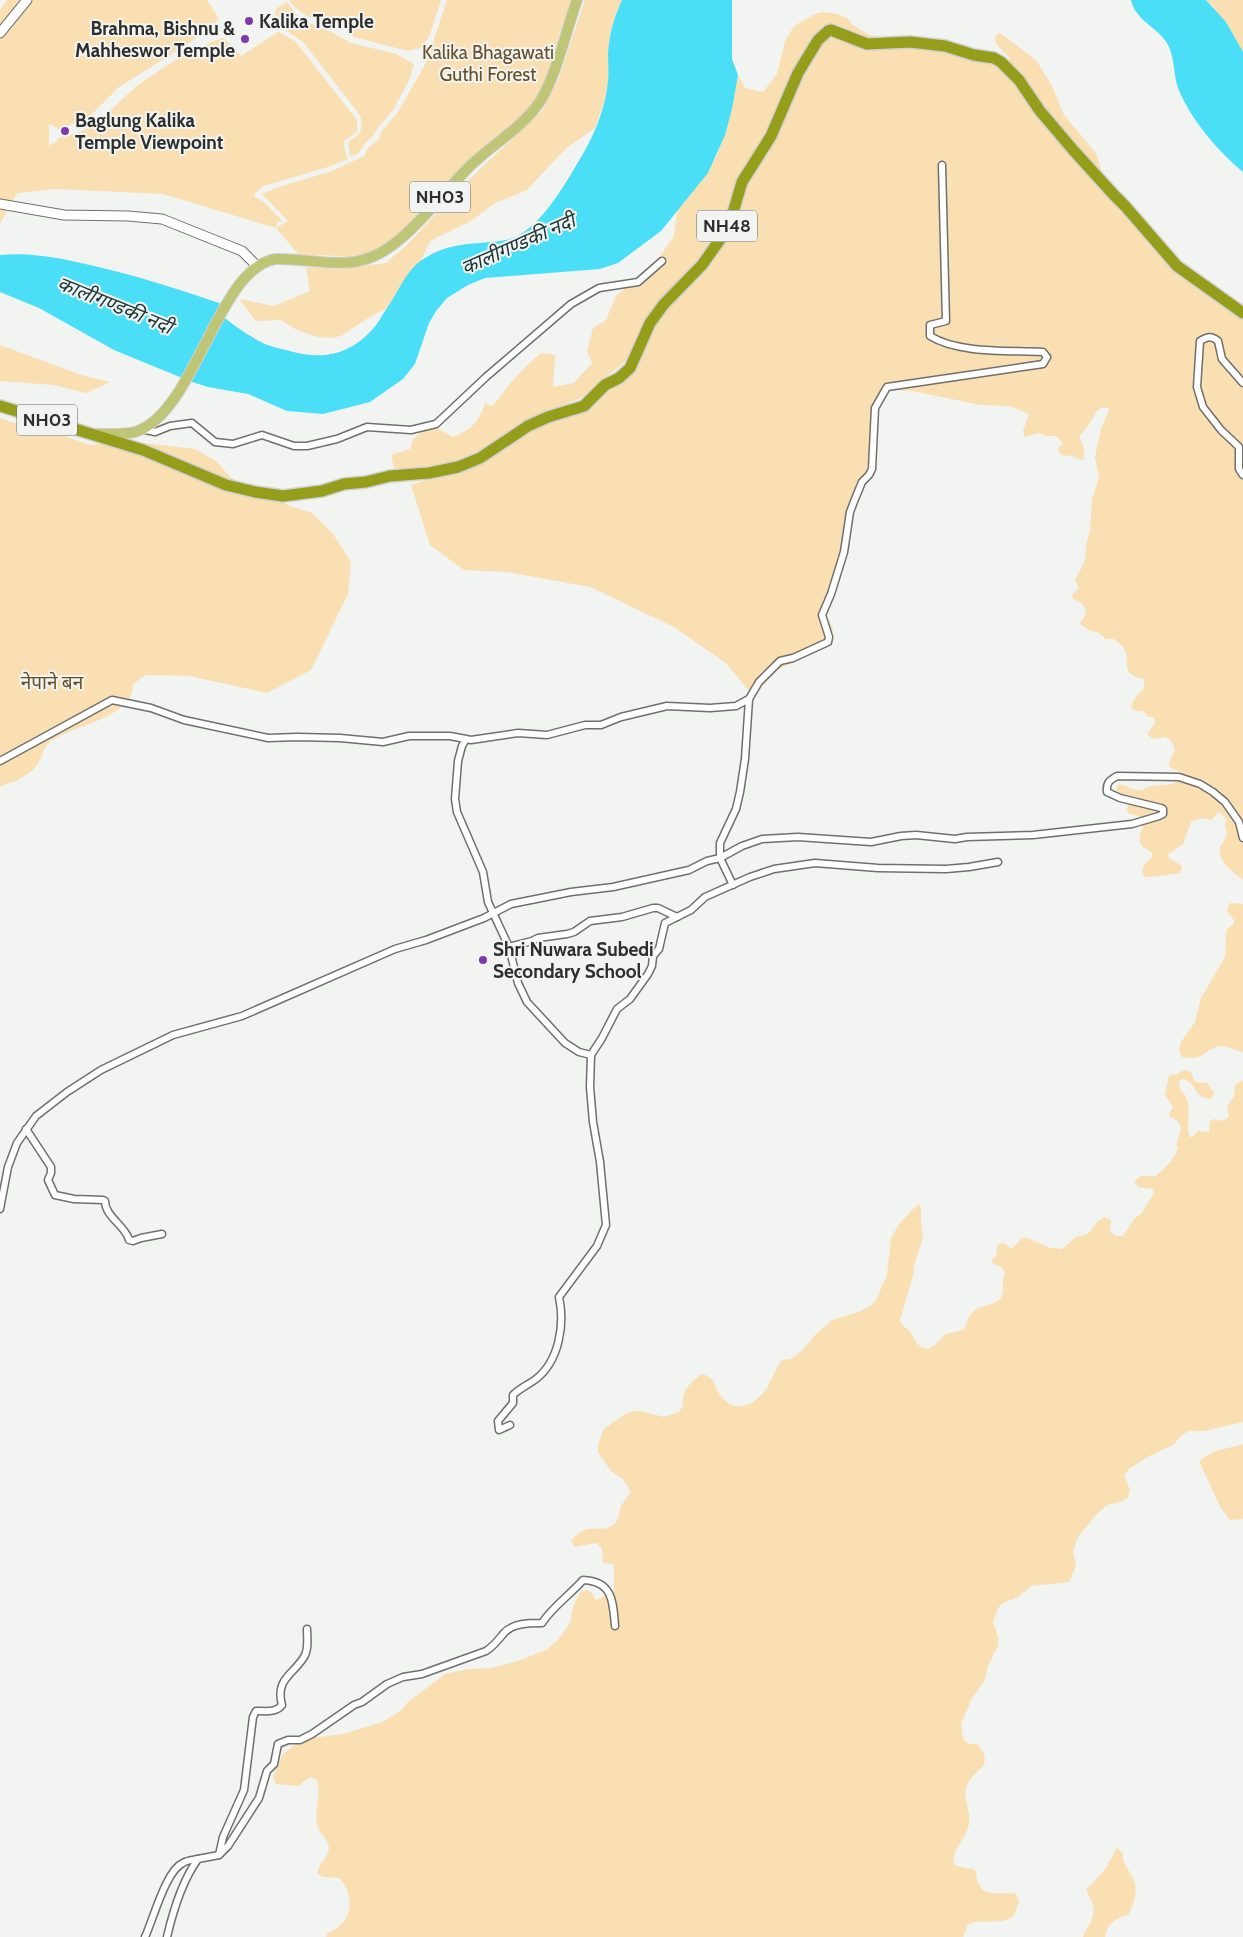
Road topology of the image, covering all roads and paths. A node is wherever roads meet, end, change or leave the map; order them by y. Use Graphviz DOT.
graph roads {
  1 [pos="27,0"];
  2 [pos="577,0"];
  3 [pos="0,33"];
  4 [pos="942,165"];
  5 [pos="0,204"];
  6 [pos="662,261"];
  7 [pos="257,266"];
  8 [pos="1243,313"];
  9 [pos="1243,383"];
  10 [pos="0,406"];
  11 [pos="142,429"];
  12 [pos="94,434"];
  13 [pos="1243,475"];
  14 [pos="749,699"];
  15 [pos="466,739"];
  16 [pos="0,761"];
  17 [pos="1243,838"];
  18 [pos="720,858"];
  19 [pos="998,862"];
  20 [pos="733,885"];
  21 [pos="492,912"];
  22 [pos="676,917"];
  23 [pos="509,946"];
  24 [pos="591,1054"];
  25 [pos="26,1129"];
  26 [pos="0,1209"];
  27 [pos="162,1234"];
  28 [pos="510,1425"];
  29 [pos="615,1626"];
  30 [pos="307,1629"];
  31 [pos="219,1855"];
  32 [pos="198,1859"];
  33 [pos="145,1937"];
  34 [pos="167,1937"];
  1 -- 3 [label="main road"];
  2 -- 7 [label="main road, NH03"];
  4 -- 14 [label="street"];
  5 -- 7 [label="main road"];
  6 -- 11 [label="street"];
  7 -- 11 [label="main road, NH03"];
  8 -- 12 [label="highway, NH48"];
  9 -- 13 [label="street"];
  10 -- 12 [label="highway, NH03"];
  11 -- 12 [label="main road, NH03"];
  14 -- 15 [label="street"];
  14 -- 18 [label="street"];
  15 -- 16 [label="street"];
  15 -- 21 [label="street"];
  17 -- 18 [label="street"];
  18 -- 20 [label="street"];
  18 -- 21 [label="street"];
  19 -- 20 [label="street"];
  20 -- 22 [label="street"];
  21 -- 23 [label="street"];
  21 -- 25 [label="street"];
  22 -- 23 [label="street"];
  22 -- 24 [label="street"];
  23 -- 24 [label="street"];
  24 -- 28 [label="street"];
  25 -- 26 [label="street"];
  25 -- 27 [label="street"];
  29 -- 31 [label="street"];
  30 -- 31 [label="street"];
  31 -- 32 [label="street"];
  32 -- 33 [label="street"];
  32 -- 34 [label="street"];
}
